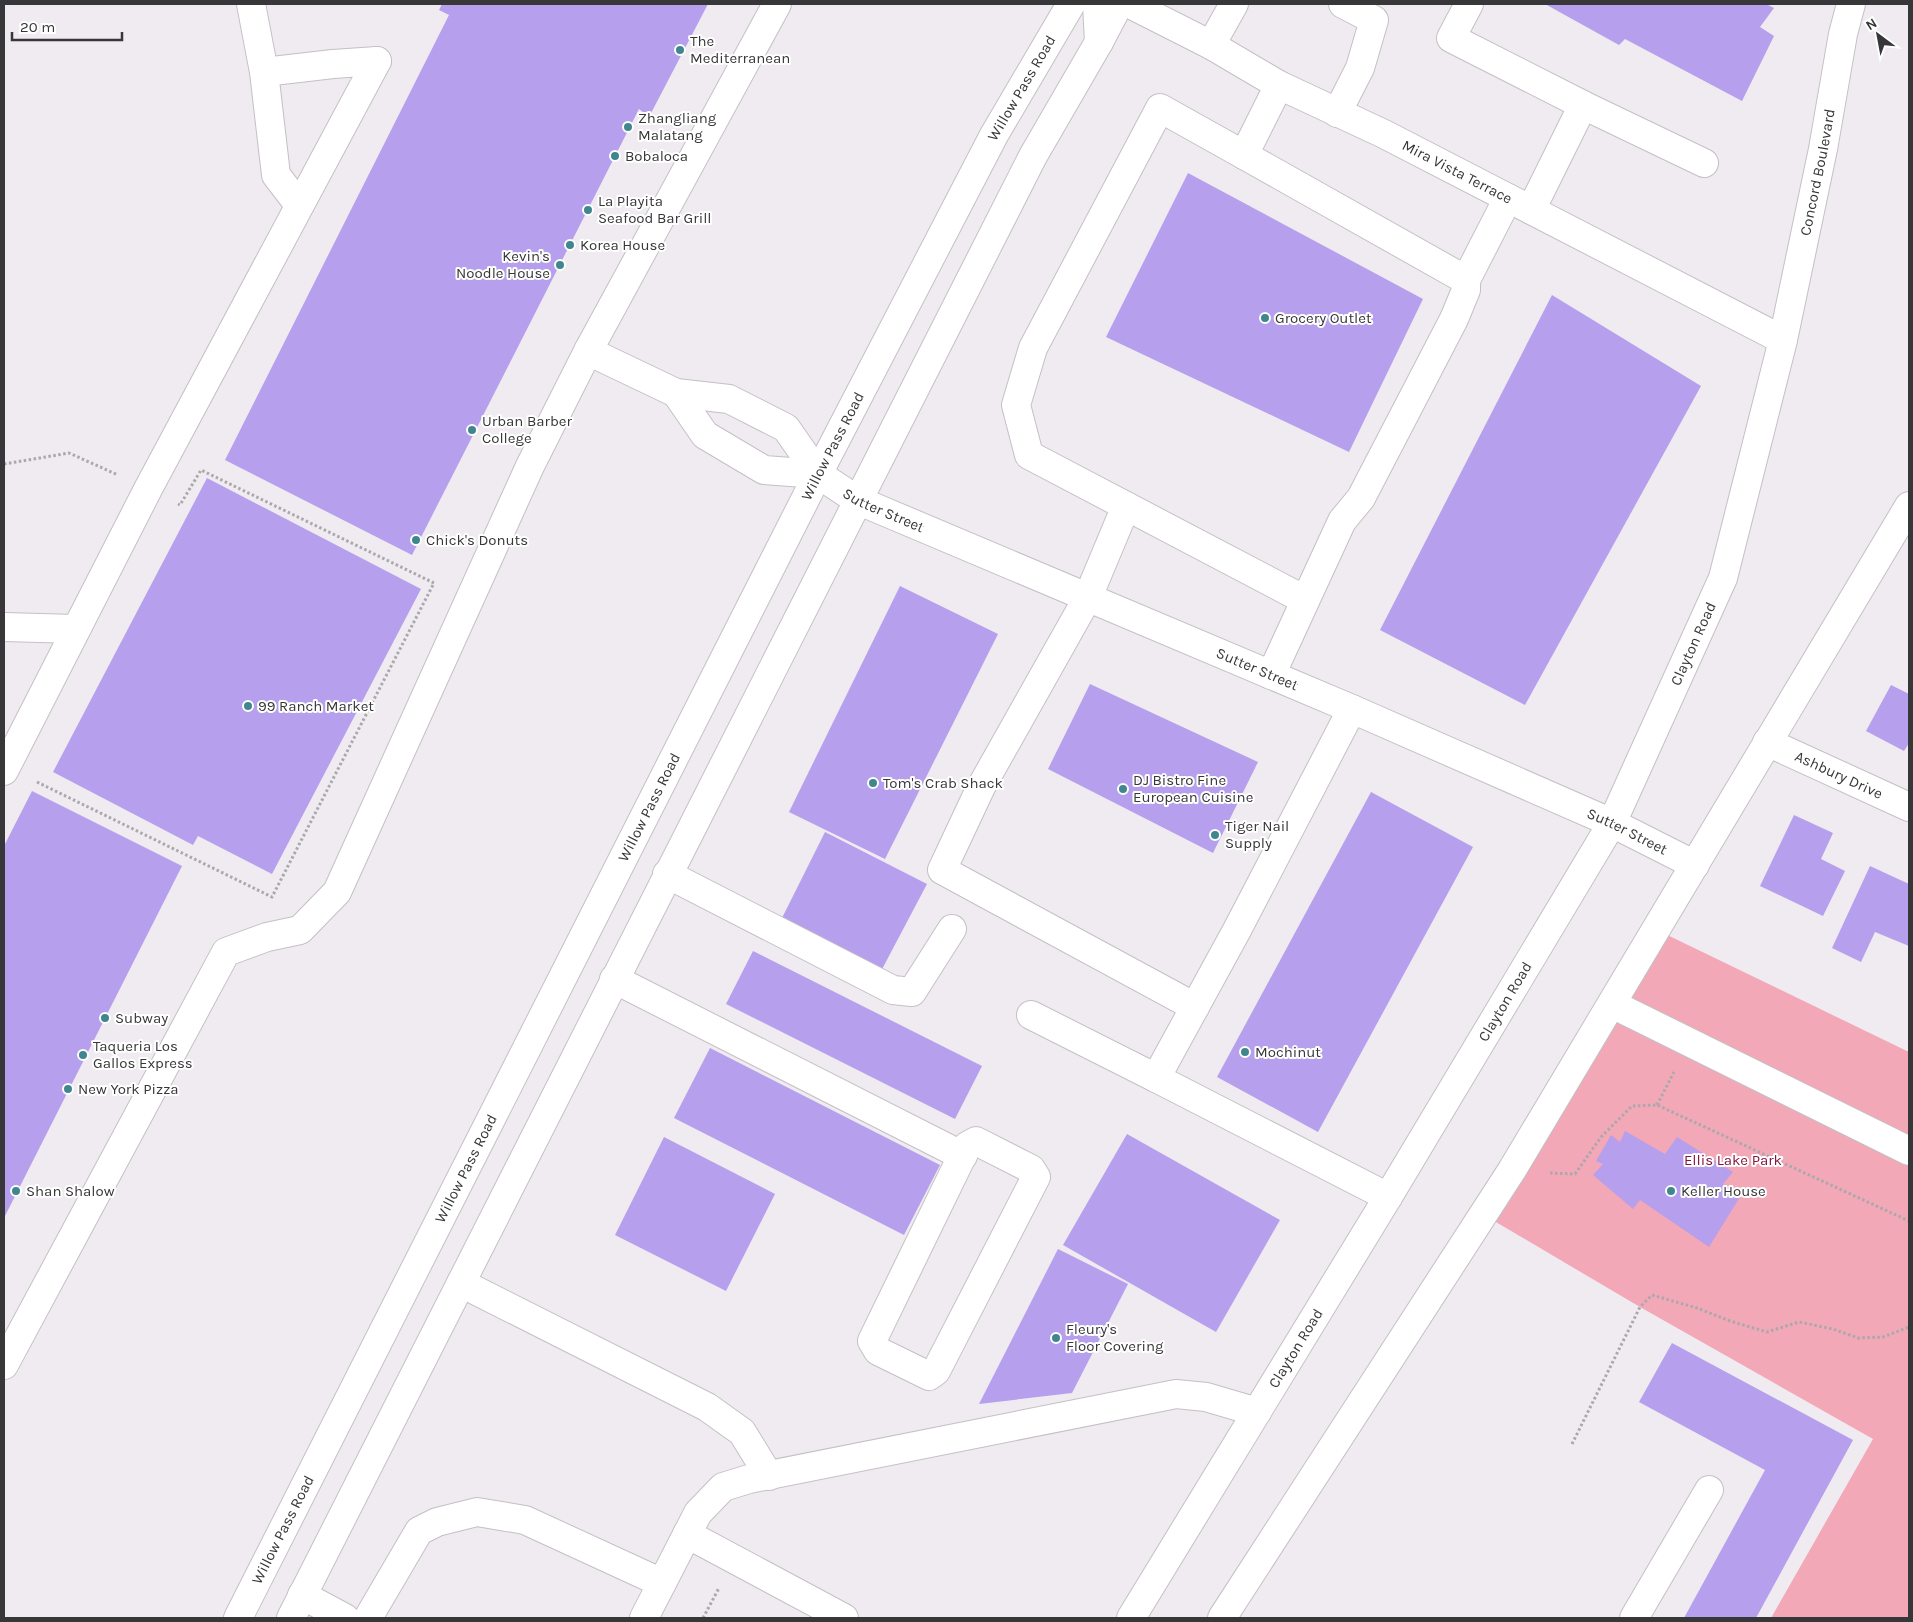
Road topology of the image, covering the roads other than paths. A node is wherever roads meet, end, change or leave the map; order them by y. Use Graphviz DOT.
graph roads {
  1 [pos="251,4"];
  2 [pos="776,4"];
  3 [pos="1071,4"];
  4 [pos="1097,4"];
  5 [pos="1119,4"];
  6 [pos="1130,4"];
  7 [pos="1234,4"];
  8 [pos="1343,4"];
  9 [pos="1469,4"];
  10 [pos="1851,4"];
  11 [pos="1099,42"];
  12 [pos="1211,45"];
  13 [pos="264,72"];
  14 [pos="1279,85"];
  15 [pos="1583,105"];
  16 [pos="1337,113"];
  17 [pos="1244,155"];
  18 [pos="1704,163"];
  19 [pos="1520,204"];
  20 [pos="299,205"];
  21 [pos="1466,280"];
  22 [pos="1783,340"];
  23 [pos="588,351"];
  24 [pos="676,393"];
  25 [pos="818,474"];
  26 [pos="858,500"];
  27 [pos="1126,506"];
  28 [pos="1909,506"];
  29 [pos="1088,598"];
  30 [pos="1305,600"];
  31 [pos="4,627"];
  32 [pos="76,629"];
  33 [pos="1270,675"];
  34 [pos="1352,709"];
  35 [pos="1768,742"];
  36 [pos="4,771"];
  37 [pos="1909,807"];
  38 [pos="1612,823"];
  39 [pos="1695,865"];
  40 [pos="668,874"];
  41 [pos="952,929"];
  42 [pos="614,979"];
  43 [pos="1612,1004"];
  44 [pos="1195,1007"];
  45 [pos="1031,1015"];
  46 [pos="1156,1078"];
  47 [pos="1909,1151"];
  48 [pos="962,1156"];
  49 [pos="1388,1197"];
  50 [pos="461,1283"];
  51 [pos="4,1365"];
  52 [pos="1257,1412"];
  53 [pos="769,1476"];
  54 [pos="1709,1490"];
  55 [pos="687,1534"];
  56 [pos="662,1583"];
  57 [pos="296,1606"];
  58 [pos="238,1618"];
  59 [pos="345,1618"];
  60 [pos="368,1618"];
  61 [pos="644,1618"];
  62 [pos="844,1618"];
  63 [pos="1131,1618"];
  64 [pos="1222,1618"];
  65 [pos="1634,1618"];
  1 -- 13 [label="main road"];
  2 -- 23 [label="main road"];
  3 -- 25 [label="main road, Willow Pass Road"];
  4 -- 11 [label="main road"];
  5 -- 11 [label="main road"];
  6 -- 12 [label="main road, Mira Vista Terrace"];
  7 -- 12 [label="main road"];
  8 -- 16 [label="main road"];
  9 -- 15 [label="main road"];
  10 -- 22 [label="main road, Concord Boulevard"];
  11 -- 26 [label="main road"];
  12 -- 14 [label="main road, Mira Vista Terrace"];
  13 -- 20 [label="main road"];
  13 -- 20 [label="main road"];
  14 -- 16 [label="main road, Mira Vista Terrace"];
  14 -- 17 [label="main road"];
  15 -- 18 [label="main road"];
  15 -- 19 [label="main road"];
  16 -- 19 [label="main road, Mira Vista Terrace"];
  17 -- 21 [label="main road"];
  17 -- 27 [label="main road"];
  19 -- 21 [label="main road"];
  19 -- 22 [label="main road, Mira Vista Terrace"];
  20 -- 32 [label="main road"];
  21 -- 30 [label="main road"];
  22 -- 38 [label="main road, Clayton Road"];
  23 -- 24 [label="main road"];
  23 -- 51 [label="main road"];
  24 -- 25 [label="main road"];
  24 -- 25 [label="main road"];
  25 -- 26 [label="main road, Sutter Street"];
  25 -- 58 [label="main road, Willow Pass Road"];
  26 -- 29 [label="main road, Sutter Street"];
  26 -- 40 [label="main road"];
  27 -- 29 [label="main road"];
  27 -- 30 [label="main road"];
  28 -- 35 [label="main road"];
  29 -- 33 [label="main road, Sutter Street"];
  29 -- 44 [label="main road"];
  30 -- 33 [label="main road"];
  31 -- 32 [label="main road"];
  32 -- 36 [label="main road"];
  33 -- 34 [label="main road, Sutter Street"];
  34 -- 38 [label="main road, Sutter Street"];
  34 -- 44 [label="main road"];
  35 -- 37 [label="main road, Ashbury Drive"];
  35 -- 39 [label="main road"];
  38 -- 39 [label="main road, Sutter Street"];
  38 -- 49 [label="main road, Clayton Road"];
  39 -- 43 [label="main road"];
  40 -- 41 [label="main road"];
  40 -- 42 [label="main road"];
  42 -- 48 [label="main road"];
  42 -- 50 [label="main road"];
  43 -- 47 [label="main road"];
  43 -- 64 [label="main road"];
  44 -- 46 [label="main road"];
  45 -- 46 [label="main road"];
  46 -- 49 [label="main road"];
  48 -- 48 [label="main road"];
  49 -- 52 [label="main road, Clayton Road"];
  50 -- 53 [label="main road"];
  50 -- 57 [label="main road"];
  52 -- 53 [label="main road"];
  52 -- 63 [label="main road, Clayton Road"];
  53 -- 55 [label="main road"];
  54 -- 65 [label="main road"];
  55 -- 56 [label="main road"];
  55 -- 62 [label="main road"];
  56 -- 60 [label="main road"];
  56 -- 61 [label="main road"];
  57 -- 59 [label="main road"];
}
